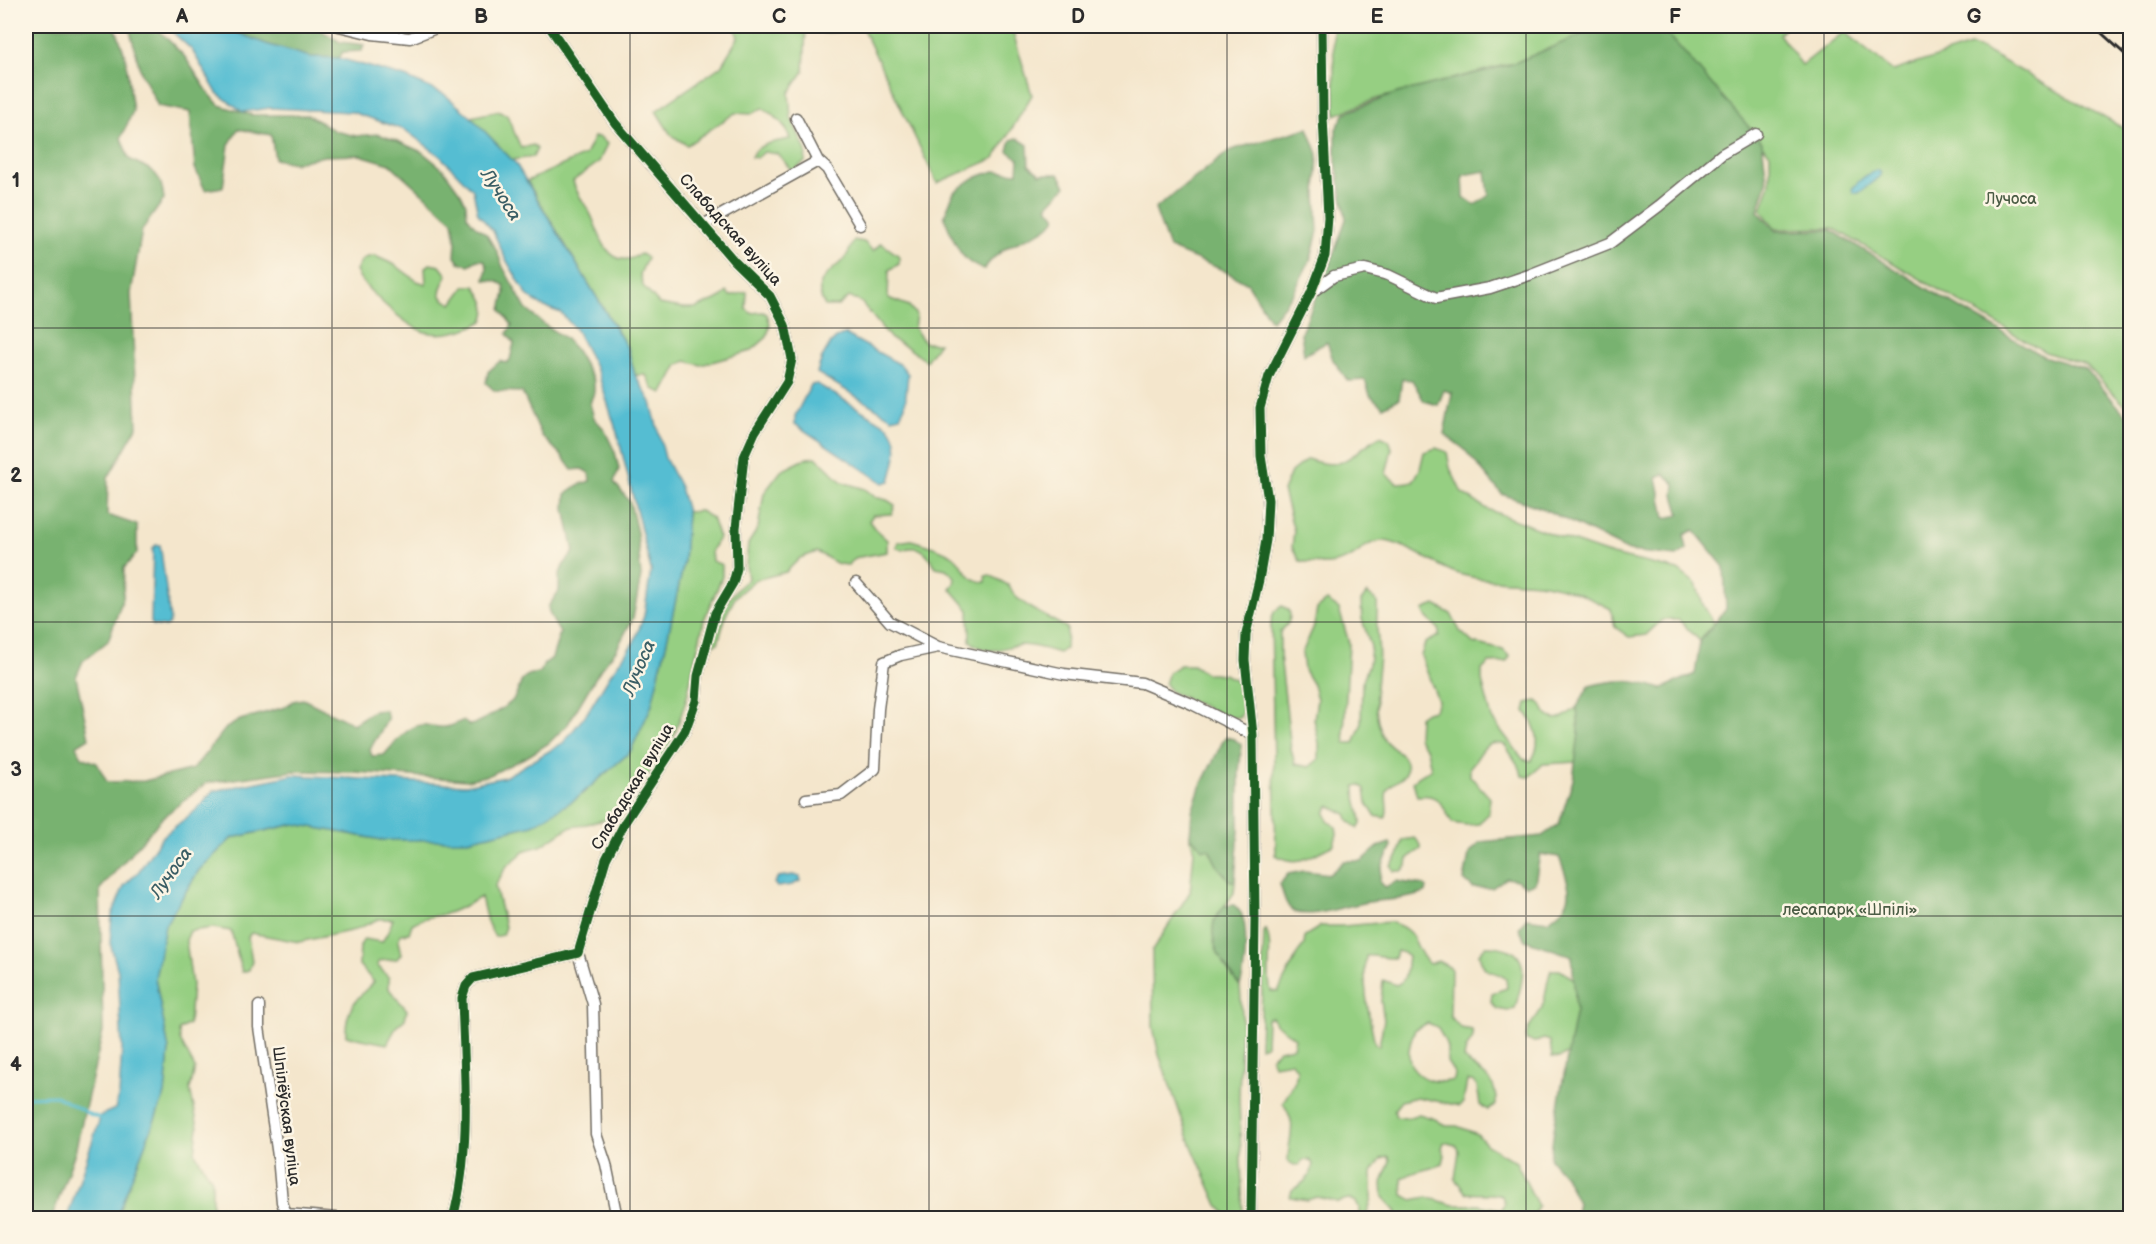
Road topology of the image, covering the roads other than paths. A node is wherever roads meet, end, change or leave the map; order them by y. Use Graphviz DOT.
graph roads {
  1 [pos="339,26"];
  2 [pos="441,26"];
  3 [pos="549,26"];
  4 [pos="1322,26"];
  5 [pos="796,118"];
  6 [pos="1755,134"];
  7 [pos="818,161"];
  8 [pos="703,225"];
  9 [pos="860,225"];
  10 [pos="1311,293"];
  11 [pos="856,583"];
  12 [pos="938,647"];
  13 [pos="1254,735"];
  14 [pos="806,800"];
  15 [pos="578,952"];
  16 [pos="259,1006"];
  17 [pos="337,1218"];
  18 [pos="453,1218"];
  19 [pos="617,1218"];
  20 [pos="1251,1218"];
  1 -- 2 [label="street"];
  3 -- 8 [label="street, Слабадская вуліца"];
  4 -- 10 [label="street"];
  5 -- 7 [label="street"];
  6 -- 10 [label="street"];
  7 -- 8 [label="street"];
  7 -- 9 [label="street"];
  8 -- 15 [label="street, Слабадская вуліца"];
  10 -- 13 [label="street"];
  11 -- 12 [label="street"];
  12 -- 13 [label="street"];
  12 -- 14 [label="street"];
  13 -- 20 [label="street"];
  15 -- 18 [label="street"];
  15 -- 19 [label="street"];
  16 -- 17 [label="street, Шпілёўская вуліца"];
}
